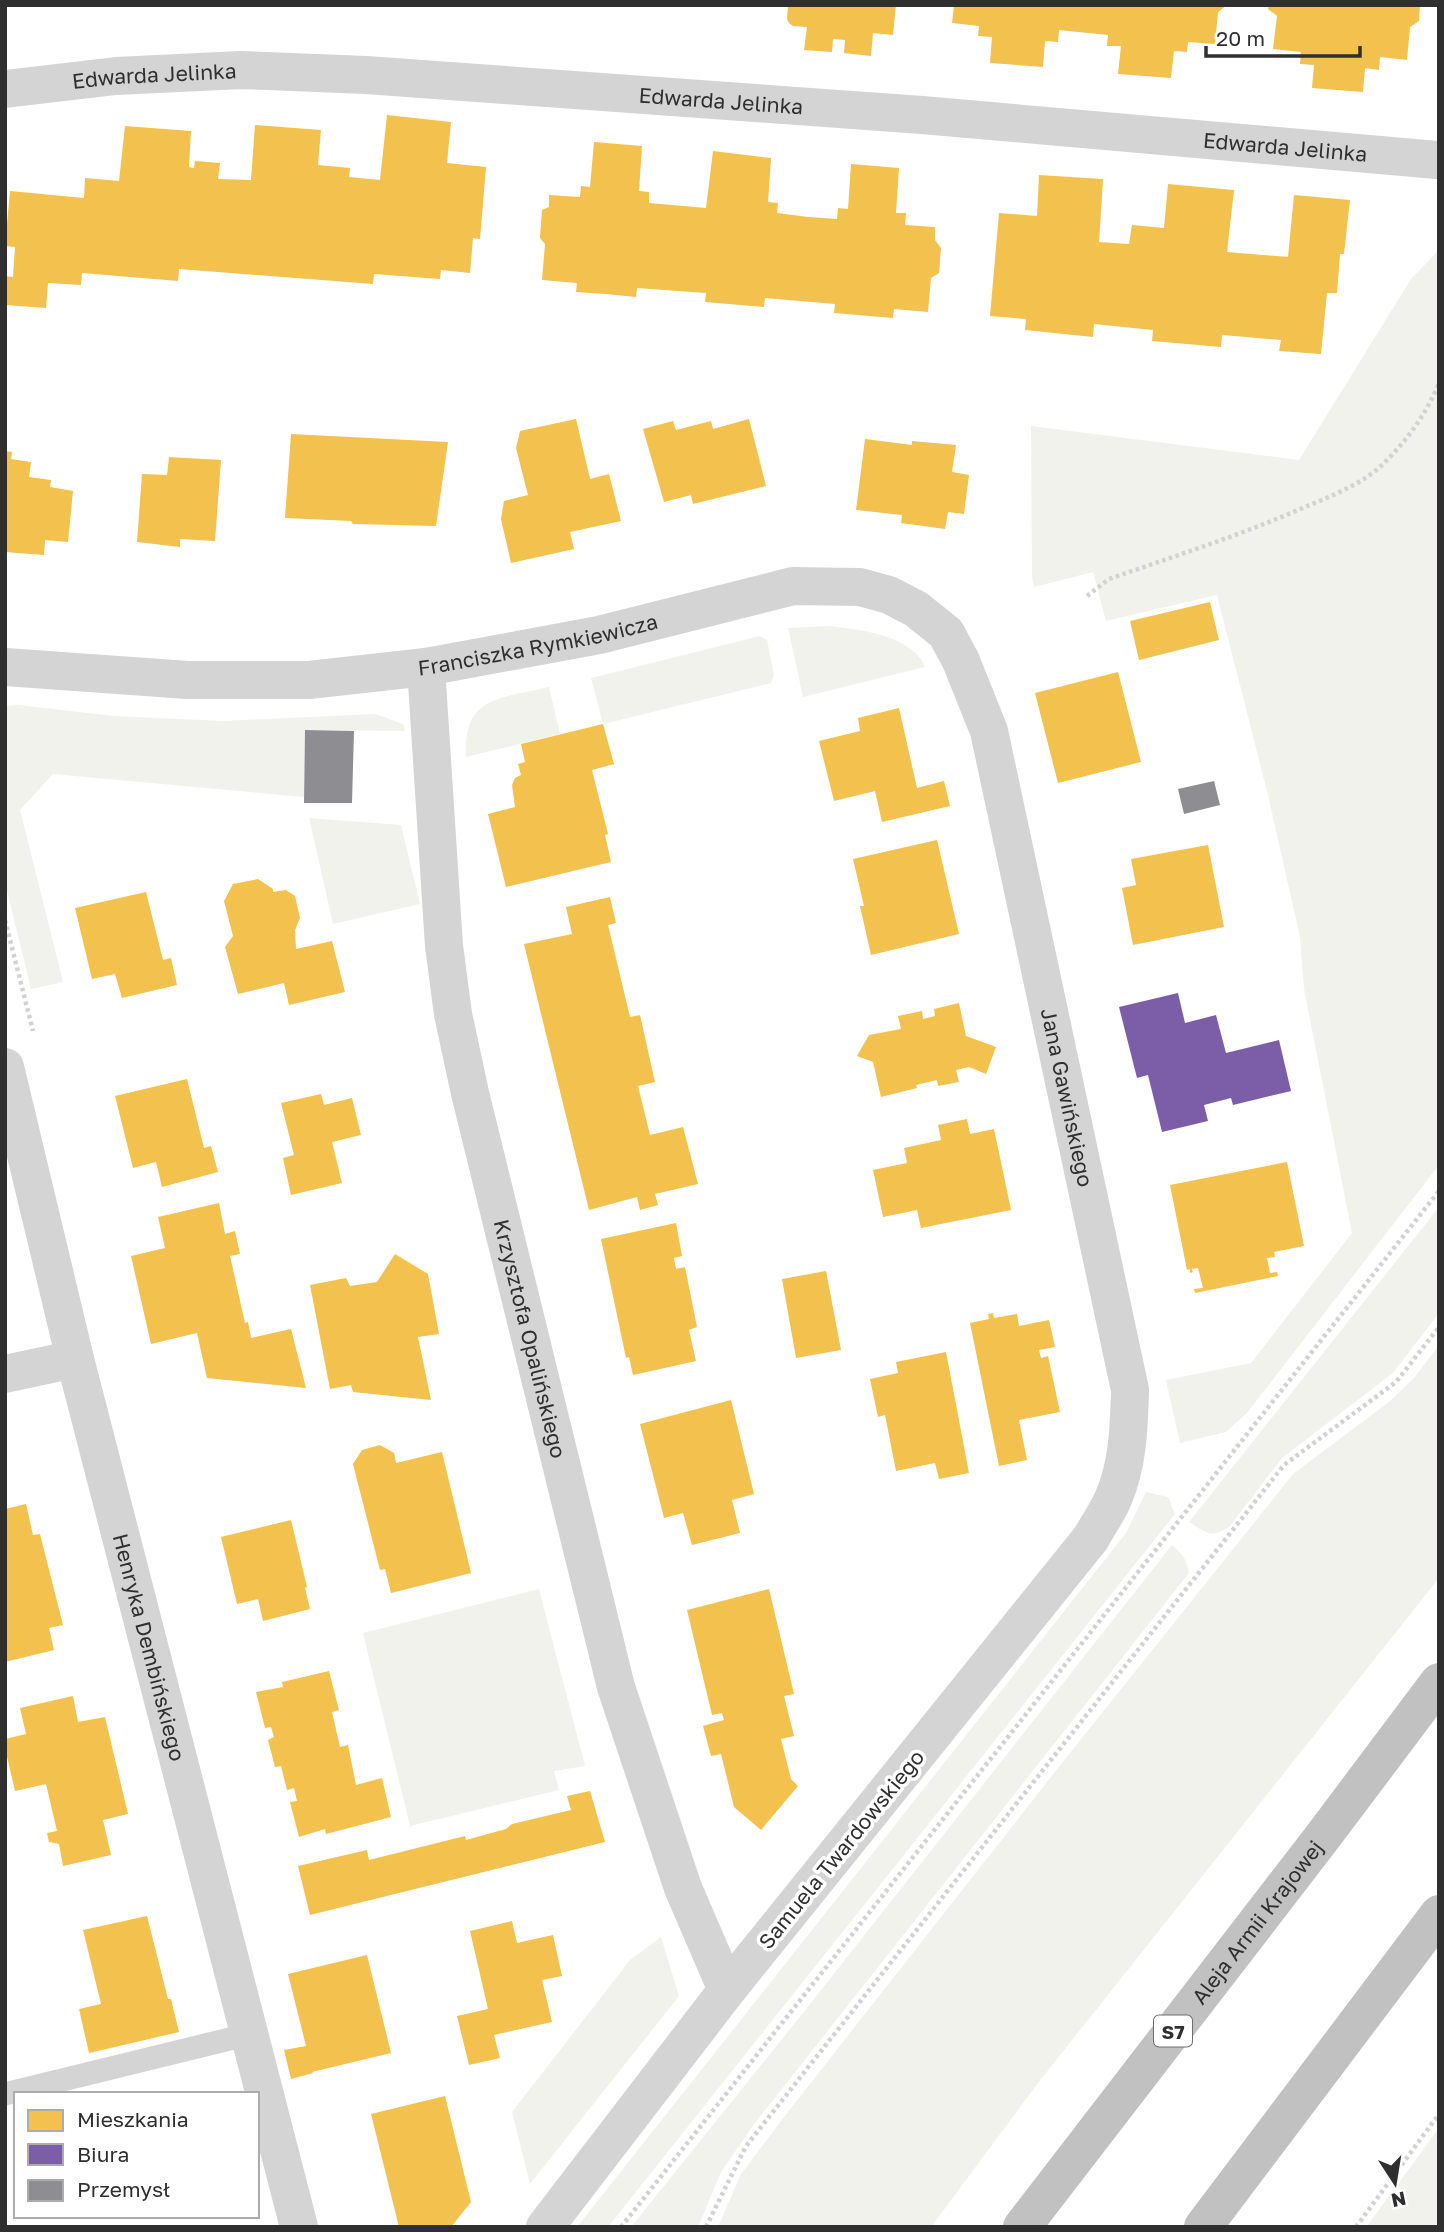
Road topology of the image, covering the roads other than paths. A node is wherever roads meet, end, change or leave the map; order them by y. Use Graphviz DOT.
graph roads {
  1 [pos="5,89"];
  2 [pos="1437,160"];
  3 [pos="5,667"];
  4 [pos="426,667"];
  5 [pos="989,731"];
  6 [pos="5,1067"];
  7 [pos="75,1359"];
  8 [pos="5,1374"];
  9 [pos="1124,1464"];
  10 [pos="1439,1682"];
  11 [pos="1439,1914"];
  12 [pos="727,1990"];
  13 [pos="250,2034"];
  14 [pos="5,2094"];
  15 [pos="299,2227"];
  16 [pos="545,2227"];
  17 [pos="1022,2227"];
  18 [pos="1203,2227"];
  1 -- 2 [label="street, Edwarda Jelinka"];
  3 -- 4 [label="street, Franciszka Rymkiewicza"];
  4 -- 5 [label="street, Franciszka Rymkiewicza"];
  4 -- 12 [label="street, Krzysztofa Opalińskiego"];
  5 -- 9 [label="street, Jana Gawińskiego"];
  6 -- 7 [label="street, Henryka Dembińskiego"];
  7 -- 8 [label="street"];
  7 -- 13 [label="street, Henryka Dembińskiego"];
  9 -- 12 [label="street, Samuela Twardowskiego"];
  10 -- 17 [label="highway, Aleja Armii Krajowej / S7"];
  11 -- 18 [label="highway"];
  12 -- 16 [label="street, Samuela Twardowskiego"];
  13 -- 14 [label="lane"];
  13 -- 15 [label="street, Henryka Dembińskiego"];
}
